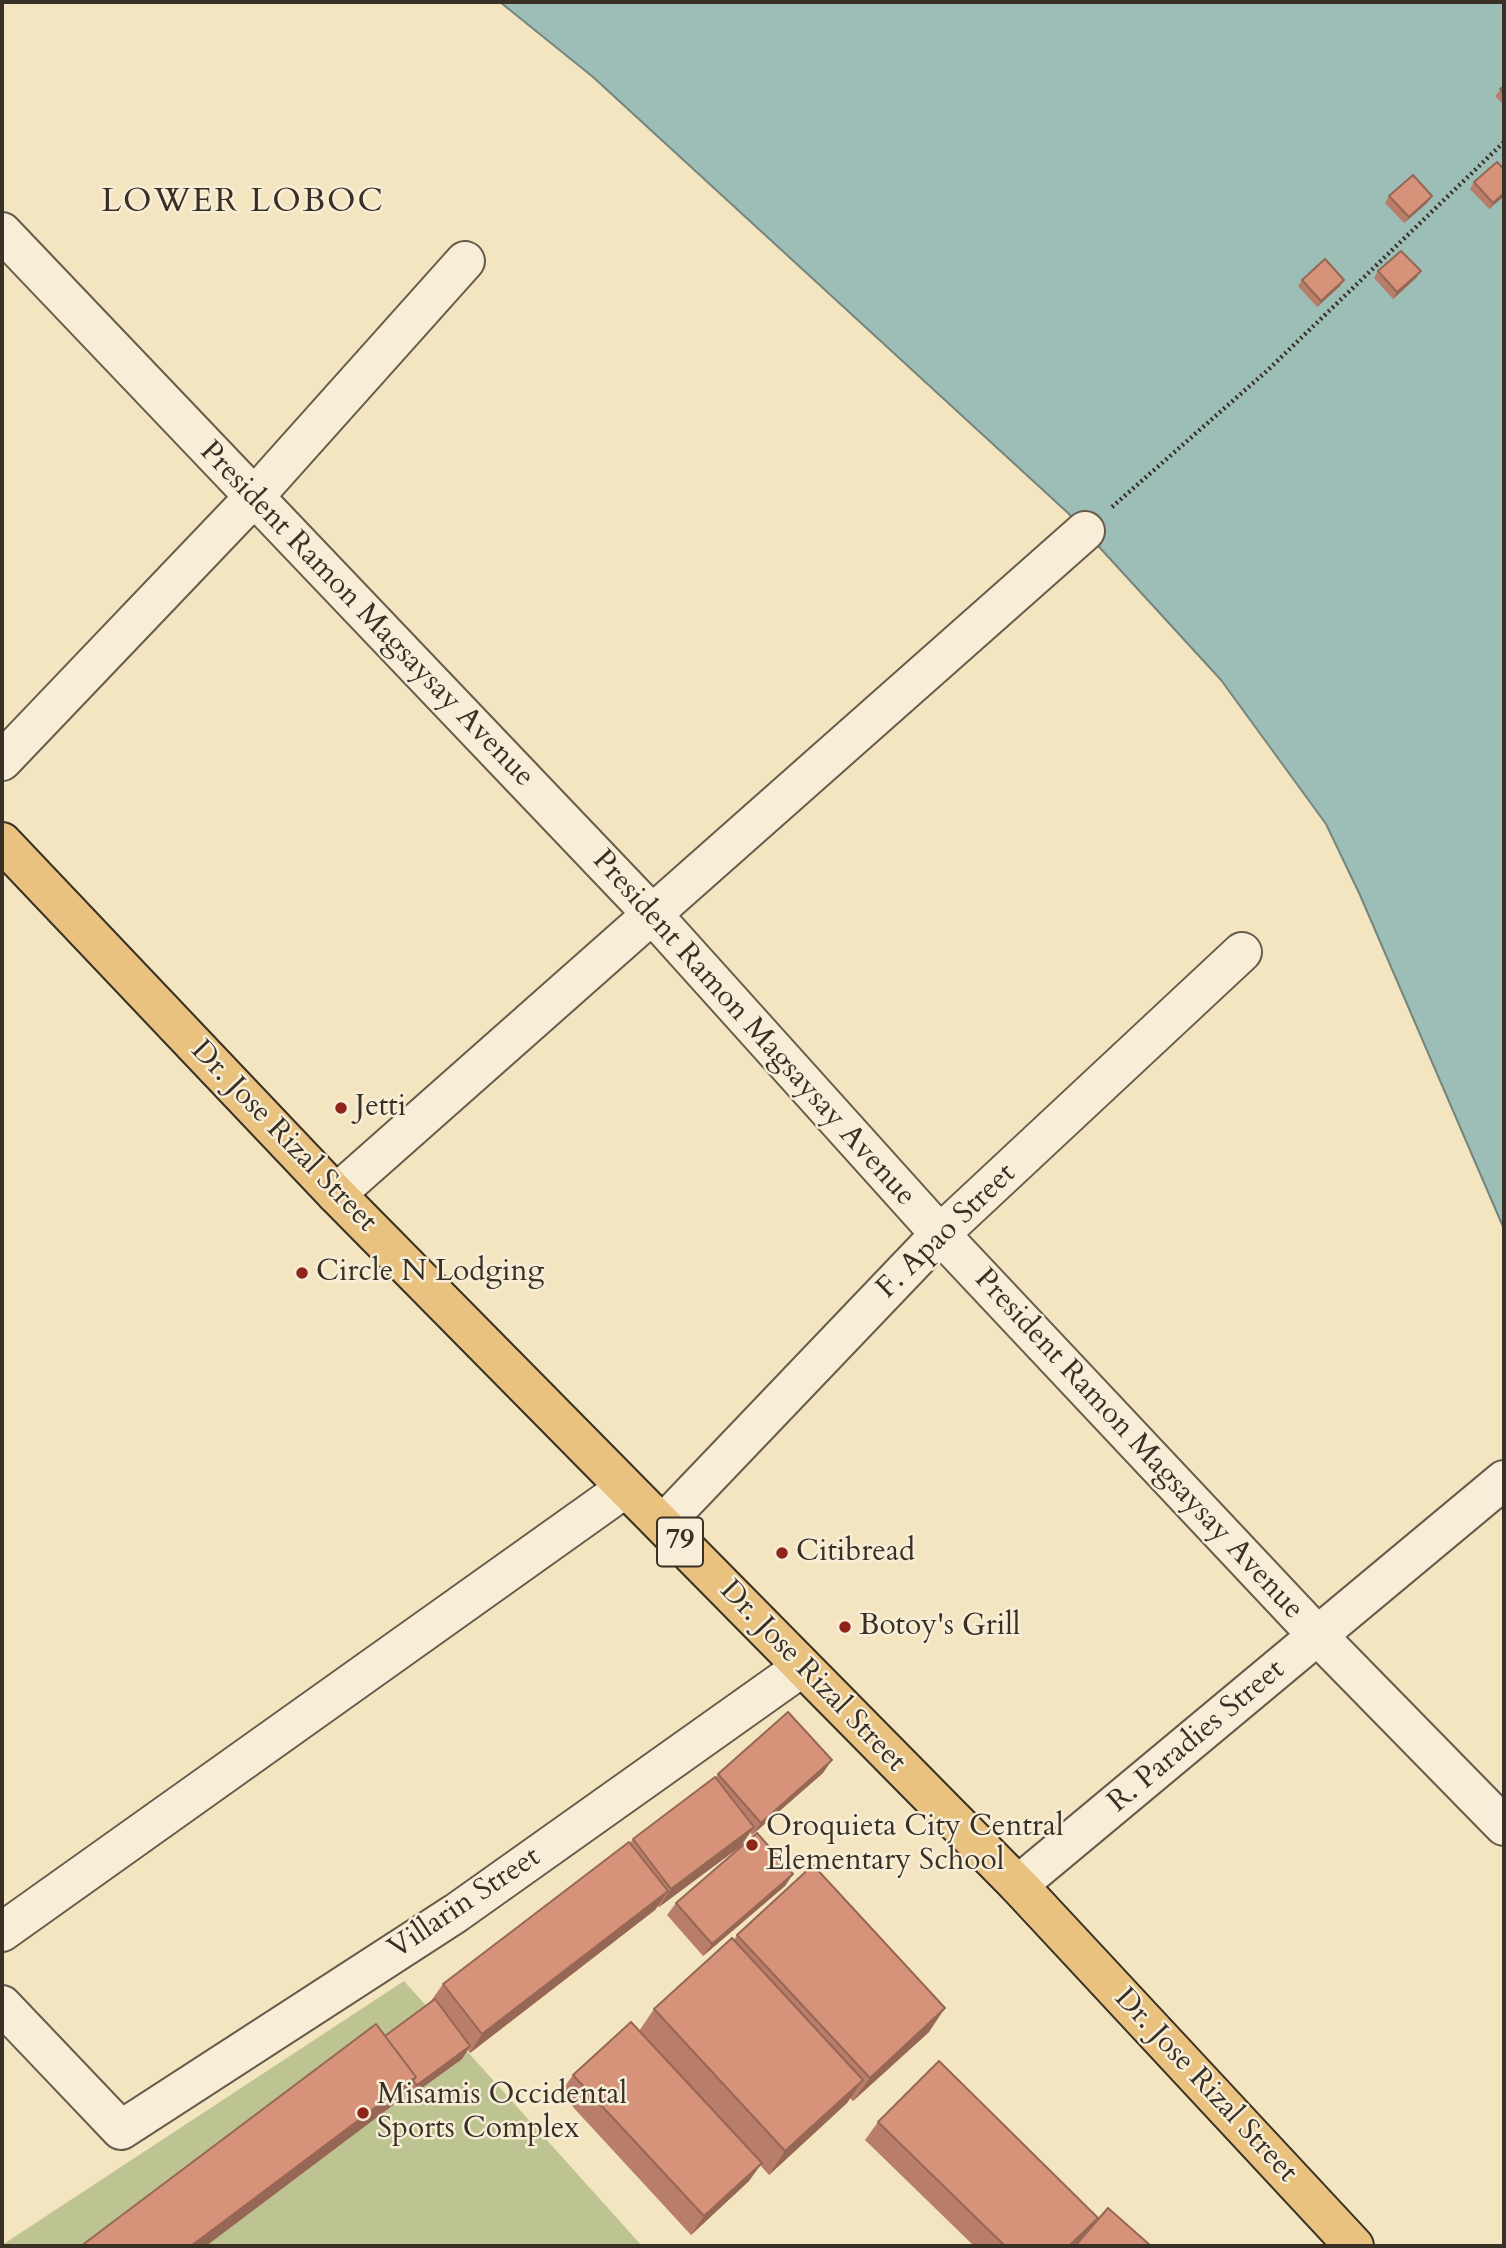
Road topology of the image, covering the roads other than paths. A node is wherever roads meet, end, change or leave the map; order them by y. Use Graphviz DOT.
graph roads {
  1 [pos="2,232"];
  2 [pos="465,261"];
  3 [pos="253,498"];
  4 [pos="1085,531"];
  5 [pos="2,761"];
  6 [pos="2,842"];
  7 [pos="652,914"];
  8 [pos="1242,952"];
  9 [pos="337,1194"];
  10 [pos="940,1234"];
  11 [pos="1504,1480"];
  12 [pos="624,1489"];
  13 [pos="663,1524"];
  14 [pos="1318,1636"];
  15 [pos="801,1668"];
  16 [pos="1504,1826"];
  17 [pos="1018,1885"];
  18 [pos="2,1933"];
  19 [pos="2,2005"];
  20 [pos="1354,2246"];
  1 -- 3 [label="street, President Ramon Magsaysay Avenue"];
  2 -- 3 [label="street"];
  3 -- 5 [label="street"];
  3 -- 7 [label="street, President Ramon Magsaysay Avenue"];
  4 -- 7 [label="street"];
  6 -- 9 [label="highway, Dr. Jose Rizal Street / 79"];
  7 -- 9 [label="street"];
  7 -- 10 [label="street, President Ramon Magsaysay Avenue"];
  8 -- 10 [label="street, F. Apao Street"];
  9 -- 12 [label="highway, Dr. Jose Rizal Street / 79"];
  10 -- 13 [label="street, F. Apao Street"];
  10 -- 14 [label="street, President Ramon Magsaysay Avenue"];
  11 -- 14 [label="street, R. Paradies Street"];
  12 -- 13 [label="highway, Dr. Jose Rizal Street / 79"];
  12 -- 18 [label="street"];
  13 -- 15 [label="highway, Dr. Jose Rizal Street / 79"];
  14 -- 16 [label="street, President Ramon Magsaysay Avenue"];
  14 -- 17 [label="street, R. Paradies Street"];
  15 -- 17 [label="highway, Dr. Jose Rizal Street / 79"];
  15 -- 19 [label="street, Villarin Street"];
  17 -- 20 [label="highway, Dr. Jose Rizal Street / 79"];
}
